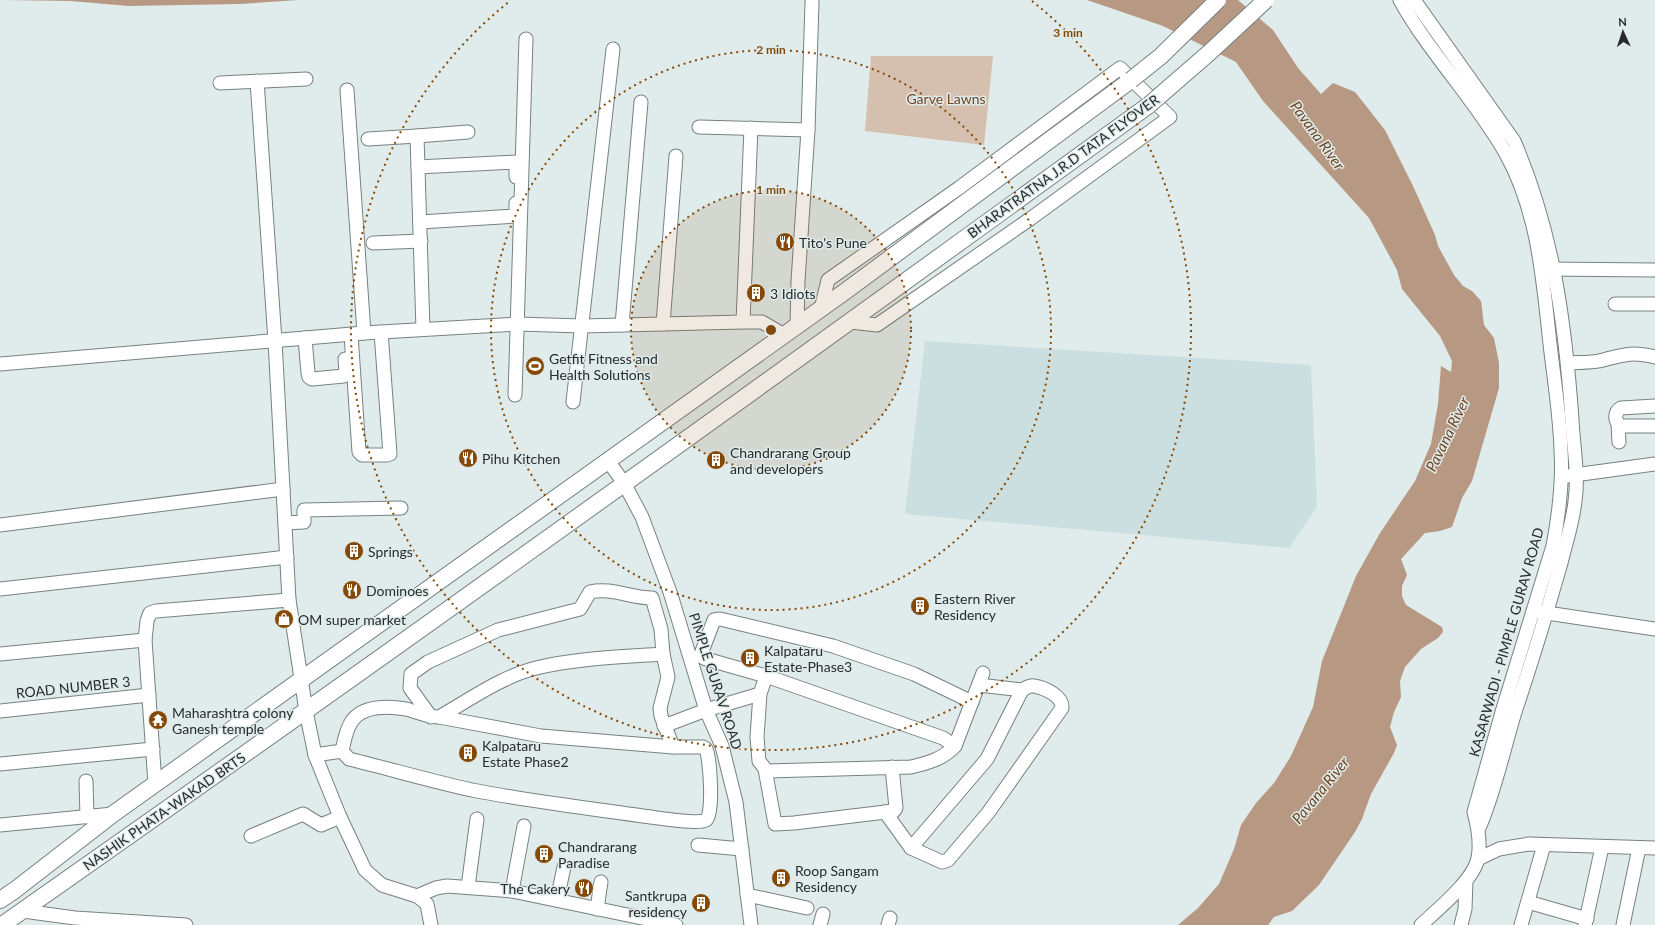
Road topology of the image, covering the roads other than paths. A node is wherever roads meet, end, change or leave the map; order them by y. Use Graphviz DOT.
graph roads {
  1 [pos="1218,0"];
  2 [pos="1266,0"];
  3 [pos="1400,0"];
  4 [pos="1414,0"];
  5 [pos="812,2"];
  6 [pos="526,40"];
  7 [pos="613,49"];
  8 [pos="306,79"];
  9 [pos="257,81"];
  10 [pos="220,83"];
  11 [pos="346,90"];
  12 [pos="641,102"];
  13 [pos="699,127"];
  14 [pos="751,128"];
  15 [pos="808,130"];
  16 [pos="468,132"];
  17 [pos="417,136"];
  18 [pos="368,139"];
  19 [pos="676,156"];
  20 [pos="418,167"];
  21 [pos="420,222"];
  22 [pos="420,240"];
  23 [pos="373,243"];
  24 [pos="1548,269"];
  25 [pos="1655,270"];
  26 [pos="1615,304"];
  27 [pos="1655,304"];
  28 [pos="821,309"];
  29 [pos="743,322"];
  30 [pos="851,322"];
  31 [pos="518,324"];
  32 [pos="663,324"];
  33 [pos="622,325"];
  34 [pos="582,326"];
  35 [pos="797,326"];
  36 [pos="423,329"];
  37 [pos="381,332"];
  38 [pos="364,333"];
  39 [pos="347,334"];
  40 [pos="784,335"];
  41 [pos="305,338"];
  42 [pos="275,341"];
  43 [pos="1655,357"];
  44 [pos="1568,363"];
  45 [pos="0,364"];
  46 [pos="515,395"];
  47 [pos="573,402"];
  48 [pos="1655,406"];
  49 [pos="1618,424"];
  50 [pos="1655,426"];
  51 [pos="1619,442"];
  52 [pos="608,460"];
  53 [pos="1655,464"];
  54 [pos="1576,475"];
  55 [pos="1561,477"];
  56 [pos="624,483"];
  57 [pos="283,489"];
  58 [pos="401,508"];
  59 [pos="285,522"];
  60 [pos="0,525"];
  61 [pos="287,557"];
  62 [pos="0,589"];
  63 [pos="289,600"];
  64 [pos="1533,611"];
  65 [pos="1547,613"];
  66 [pos="1655,629"];
  67 [pos="146,640"];
  68 [pos="0,654"];
  69 [pos="663,654"];
  70 [pos="766,676"];
  71 [pos="302,680"];
  72 [pos="1022,690"];
  73 [pos="760,694"];
  74 [pos="149,695"];
  75 [pos="972,702"];
  76 [pos="706,710"];
  77 [pos="0,711"];
  78 [pos="306,711"];
  79 [pos="435,717"];
  80 [pos="664,726"];
  81 [pos="955,746"];
  82 [pos="673,747"];
  83 [pos="153,749"];
  84 [pos="342,751"];
  85 [pos="315,755"];
  86 [pos="0,764"];
  87 [pos="892,767"];
  88 [pos="765,769"];
  89 [pos="86,781"];
  90 [pos="155,784"];
  91 [pos="885,812"];
  92 [pos="113,814"];
  93 [pos="87,817"];
  94 [pos="340,817"];
  95 [pos="478,819"];
  96 [pos="0,825"];
  97 [pos="524,826"];
  98 [pos="1479,828"];
  99 [pos="251,836"];
  100 [pos="698,845"];
  101 [pos="1544,845"];
  102 [pos="1602,847"];
  103 [pos="911,848"];
  104 [pos="1639,848"];
  105 [pos="1655,848"];
  106 [pos="742,849"];
  107 [pos="1478,859"];
  108 [pos="564,867"];
  109 [pos="602,882"];
  110 [pos="1466,882"];
  111 [pos="468,887"];
  112 [pos="8,890"];
  113 [pos="512,891"];
  114 [pos="747,895"];
  115 [pos="417,896"];
  116 [pos="0,900"];
  117 [pos="557,900"];
  118 [pos="1528,902"];
  119 [pos="807,908"];
  120 [pos="597,909"];
  121 [pos="21,918"];
  122 [pos="1586,922"];
  123 [pos="2,925"];
  124 [pos="186,925"];
  125 [pos="431,925"];
  126 [pos="676,925"];
  127 [pos="751,925"];
  128 [pos="1421,925"];
  129 [pos="1461,925"];
  130 [pos="1521,925"];
  131 [pos="1623,925"];
  1 -- 28 [label="main road, BHARATRATNA J.R.D TATA FLYOVER, bridge"];
  2 -- 30 [label="main road, BHARATRATNA J.R.D TATA FLYOVER, bridge"];
  3 -- 24 [label="street"];
  4 -- 24 [label="street"];
  5 -- 15 [label="street"];
  6 -- 31 [label="street"];
  7 -- 34 [label="street"];
  8 -- 9 [label="street"];
  9 -- 10 [label="street"];
  9 -- 42 [label="street"];
  11 -- 38 [label="street"];
  12 -- 33 [label="street"];
  13 -- 14 [label="street"];
  14 -- 15 [label="street"];
  14 -- 29 [label="street"];
  15 -- 35 [label="street"];
  16 -- 17 [label="street"];
  17 -- 18 [label="street"];
  17 -- 20 [label="street"];
  19 -- 32 [label="street"];
  20 -- 21 [label="street"];
  20 -- 21 [label="street"];
  21 -- 22 [label="street"];
  22 -- 23 [label="street"];
  22 -- 36 [label="street"];
  24 -- 25 [label="street"];
  24 -- 44 [label="street, KASARWADI - PIMPLE GURAV ROAD"];
  24 -- 55 [label="street, KASARWADI - PIMPLE GURAV ROAD"];
  26 -- 27 [label="street"];
  28 -- 30 [label="street"];
  28 -- 35 [label="main road, BHARATRATNA J.R.D TATA FLYOVER"];
  29 -- 32 [label="street"];
  29 -- 40 [label="street"];
  30 -- 56 [label="main road, BHARATRATNA J.R.D TATA FLYOVER"];
  31 -- 34 [label="street"];
  31 -- 36 [label="street"];
  31 -- 46 [label="street"];
  32 -- 33 [label="street"];
  33 -- 34 [label="street"];
  34 -- 47 [label="street"];
  35 -- 40 [label="main road, BHARATRATNA J.R.D TATA FLYOVER"];
  36 -- 37 [label="street"];
  37 -- 38 [label="street"];
  37 -- 39 [label="street"];
  38 -- 39 [label="street"];
  39 -- 41 [label="street"];
  39 -- 41 [label="street"];
  40 -- 52 [label="main road, BHARATRATNA J.R.D TATA FLYOVER"];
  41 -- 42 [label="street"];
  42 -- 45 [label="street"];
  42 -- 57 [label="street"];
  43 -- 44 [label="street"];
  44 -- 54 [label="street, KASARWADI - PIMPLE GURAV ROAD"];
  48 -- 49 [label="street"];
  49 -- 50 [label="street"];
  49 -- 51 [label="street"];
  52 -- 56 [label="street, PIMPLE GURAV ROAD"];
  52 -- 71 [label="main road, BHARATRATNA J.R.D TATA FLYOVER"];
  53 -- 54 [label="street"];
  54 -- 55 [label="street"];
  54 -- 65 [label="street, KASARWADI - PIMPLE GURAV ROAD"];
  55 -- 64 [label="street, KASARWADI - PIMPLE GURAV ROAD"];
  56 -- 76 [label="street, PIMPLE GURAV ROAD"];
  56 -- 78 [label="main road, NASHIK PHATA-WAKAD BRTS"];
  57 -- 59 [label="street"];
  57 -- 60 [label="street"];
  58 -- 59 [label="street"];
  59 -- 61 [label="street"];
  61 -- 62 [label="street"];
  61 -- 63 [label="street"];
  63 -- 67 [label="street"];
  63 -- 71 [label="street"];
  64 -- 65 [label="street"];
  64 -- 98 [label="street, KASARWADI - PIMPLE GURAV ROAD"];
  65 -- 66 [label="street"];
  65 -- 98 [label="street, KASARWADI - PIMPLE GURAV ROAD"];
  67 -- 68 [label="street"];
  67 -- 74 [label="street"];
  69 -- 79 [label="street"];
  69 -- 79 [label="street"];
  69 -- 80 [label="street"];
  70 -- 73 [label="street"];
  70 -- 75 [label="street"];
  70 -- 81 [label="street"];
  71 -- 78 [label="street"];
  71 -- 90 [label="main road, BHARATRATNA J.R.D TATA FLYOVER"];
  72 -- 75 [label="street"];
  72 -- 103 [label="street"];
  72 -- 103 [label="street"];
  73 -- 76 [label="street"];
  73 -- 88 [label="street"];
  74 -- 77 [label="street, ROAD NUMBER 3"];
  74 -- 83 [label="street"];
  75 -- 81 [label="street"];
  76 -- 80 [label="street"];
  76 -- 106 [label="street, PIMPLE GURAV ROAD"];
  78 -- 85 [label="street"];
  78 -- 121 [label="main road, NASHIK PHATA-WAKAD BRTS"];
  79 -- 82 [label="street"];
  79 -- 84 [label="street"];
  80 -- 82 [label="street"];
  81 -- 87 [label="street"];
  82 -- 84 [label="street"];
  83 -- 86 [label="street"];
  83 -- 90 [label="street"];
  84 -- 85 [label="street"];
  85 -- 94 [label="street"];
  87 -- 88 [label="street"];
  87 -- 91 [label="street"];
  88 -- 91 [label="street"];
  89 -- 93 [label="street"];
  90 -- 92 [label="main road, BHARATRATNA J.R.D TATA FLYOVER"];
  91 -- 103 [label="street"];
  92 -- 93 [label="street"];
  92 -- 112 [label="main road, BHARATRATNA J.R.D TATA FLYOVER"];
  93 -- 96 [label="street"];
  94 -- 99 [label="street"];
  94 -- 115 [label="street"];
  95 -- 111 [label="street"];
  97 -- 113 [label="street"];
  98 -- 107 [label="street, KASARWADI - PIMPLE GURAV ROAD"];
  100 -- 106 [label="street"];
  101 -- 102 [label="street"];
  101 -- 107 [label="street"];
  101 -- 118 [label="street"];
  102 -- 104 [label="street"];
  102 -- 122 [label="street"];
  104 -- 105 [label="street"];
  104 -- 131 [label="street"];
  106 -- 114 [label="street, PIMPLE GURAV ROAD"];
  107 -- 110 [label="street, KASARWADI - PIMPLE GURAV ROAD"];
  108 -- 117 [label="street"];
  109 -- 120 [label="street"];
  110 -- 128 [label="street, KASARWADI - PIMPLE GURAV ROAD"];
  110 -- 129 [label="street"];
  111 -- 113 [label="street"];
  111 -- 115 [label="street"];
  112 -- 116 [label="main road, BHARATRATNA J.R.D TATA FLYOVER"];
  113 -- 117 [label="street"];
  114 -- 119 [label="street"];
  114 -- 127 [label="street, PIMPLE GURAV ROAD"];
  115 -- 125 [label="street"];
  117 -- 120 [label="street"];
  118 -- 122 [label="street"];
  118 -- 130 [label="street"];
  120 -- 126 [label="street"];
  121 -- 123 [label="main road, NASHIK PHATA-WAKAD BRTS"];
  121 -- 124 [label="street"];
}
